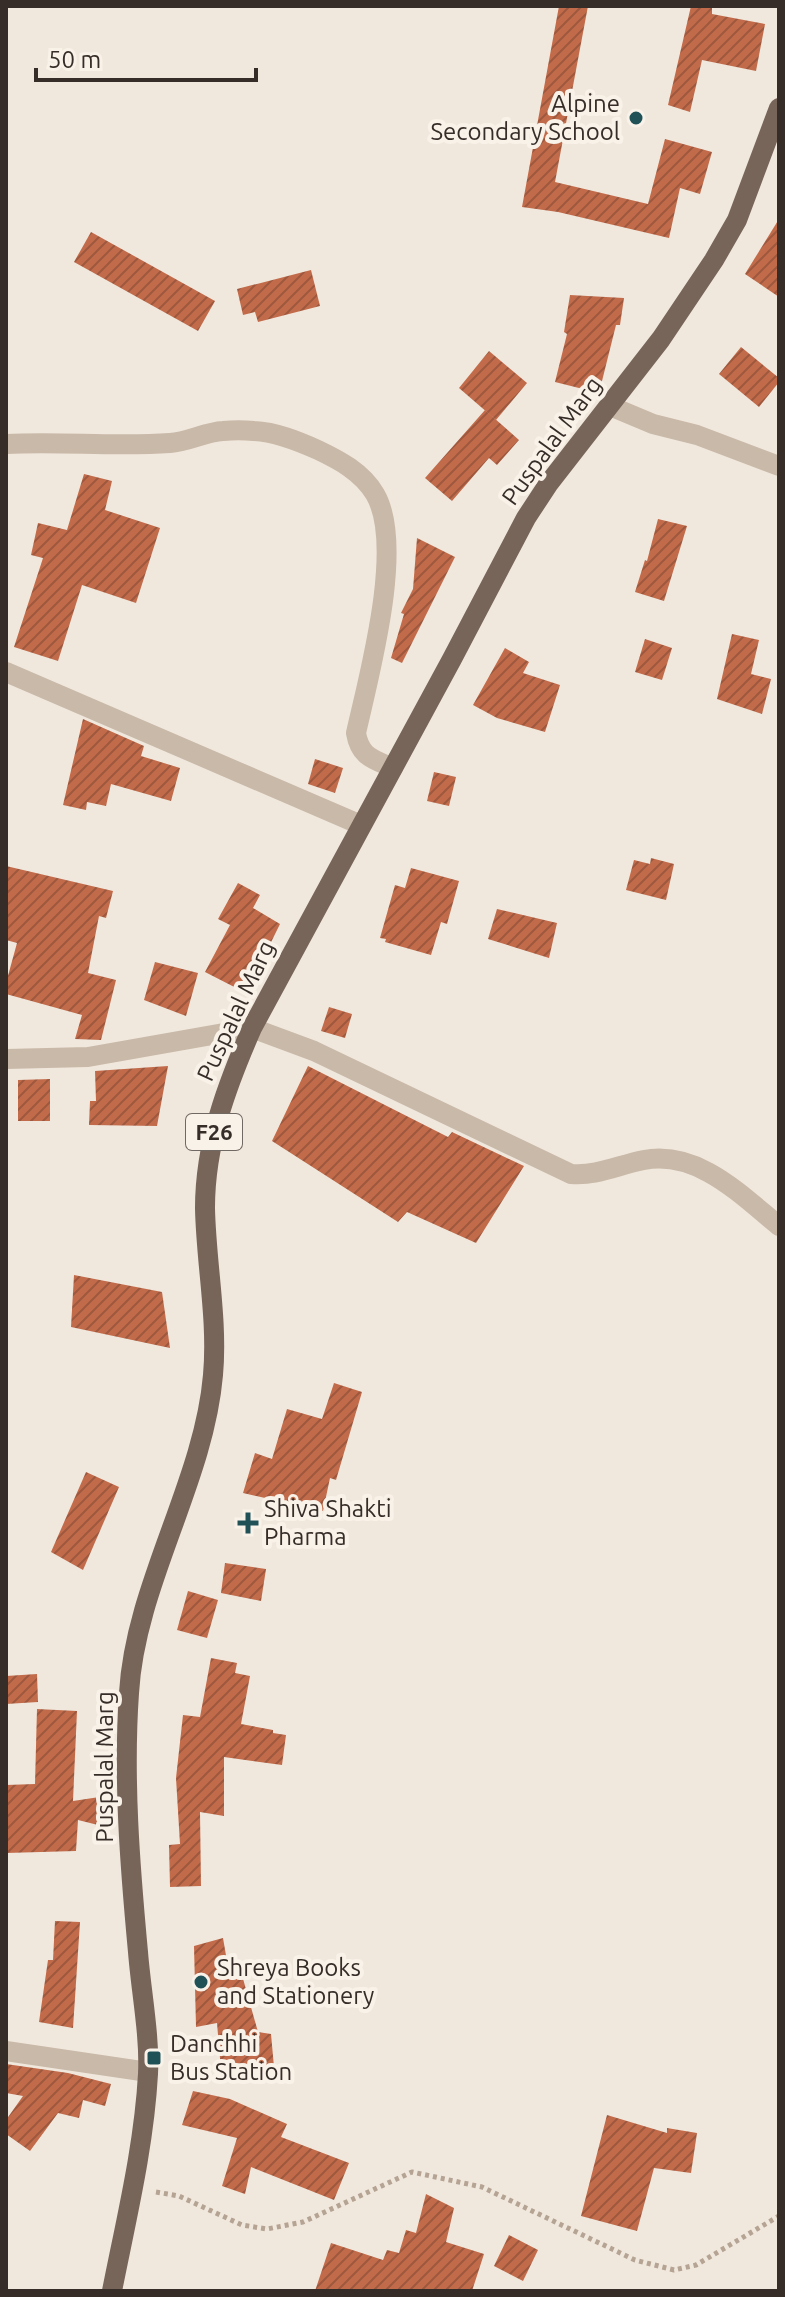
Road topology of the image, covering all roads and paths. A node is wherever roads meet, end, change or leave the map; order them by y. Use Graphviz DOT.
graph roads {
  1 [pos="779,108"];
  2 [pos="610,406"];
  3 [pos="6,444"];
  4 [pos="779,466"];
  5 [pos="6,672"];
  6 [pos="393,768"];
  7 [pos="361,825"];
  8 [pos="252,1028"];
  9 [pos="6,1059"];
  10 [pos="779,1226"];
  11 [pos="6,2051"];
  12 [pos="148,2072"];
  13 [pos="131,2189"];
  14 [pos="779,2216"];
  15 [pos="112,2291"];
  1 -- 2 [label="main road, Puspalal Marg / F26"];
  2 -- 4 [label="street"];
  2 -- 6 [label="main road, Puspalal Marg / F26"];
  3 -- 6 [label="street"];
  5 -- 7 [label="street"];
  6 -- 7 [label="main road, Puspalal Marg / F26"];
  7 -- 8 [label="main road, Puspalal Marg / F26"];
  8 -- 9 [label="street"];
  8 -- 10 [label="street"];
  8 -- 12 [label="main road, Puspalal Marg / F26"];
  11 -- 12 [label="street"];
  12 -- 13 [label="main road, Puspalal Marg / F26"];
  13 -- 14 [label="path"];
  13 -- 15 [label="main road, Puspalal Marg / F26"];
}
